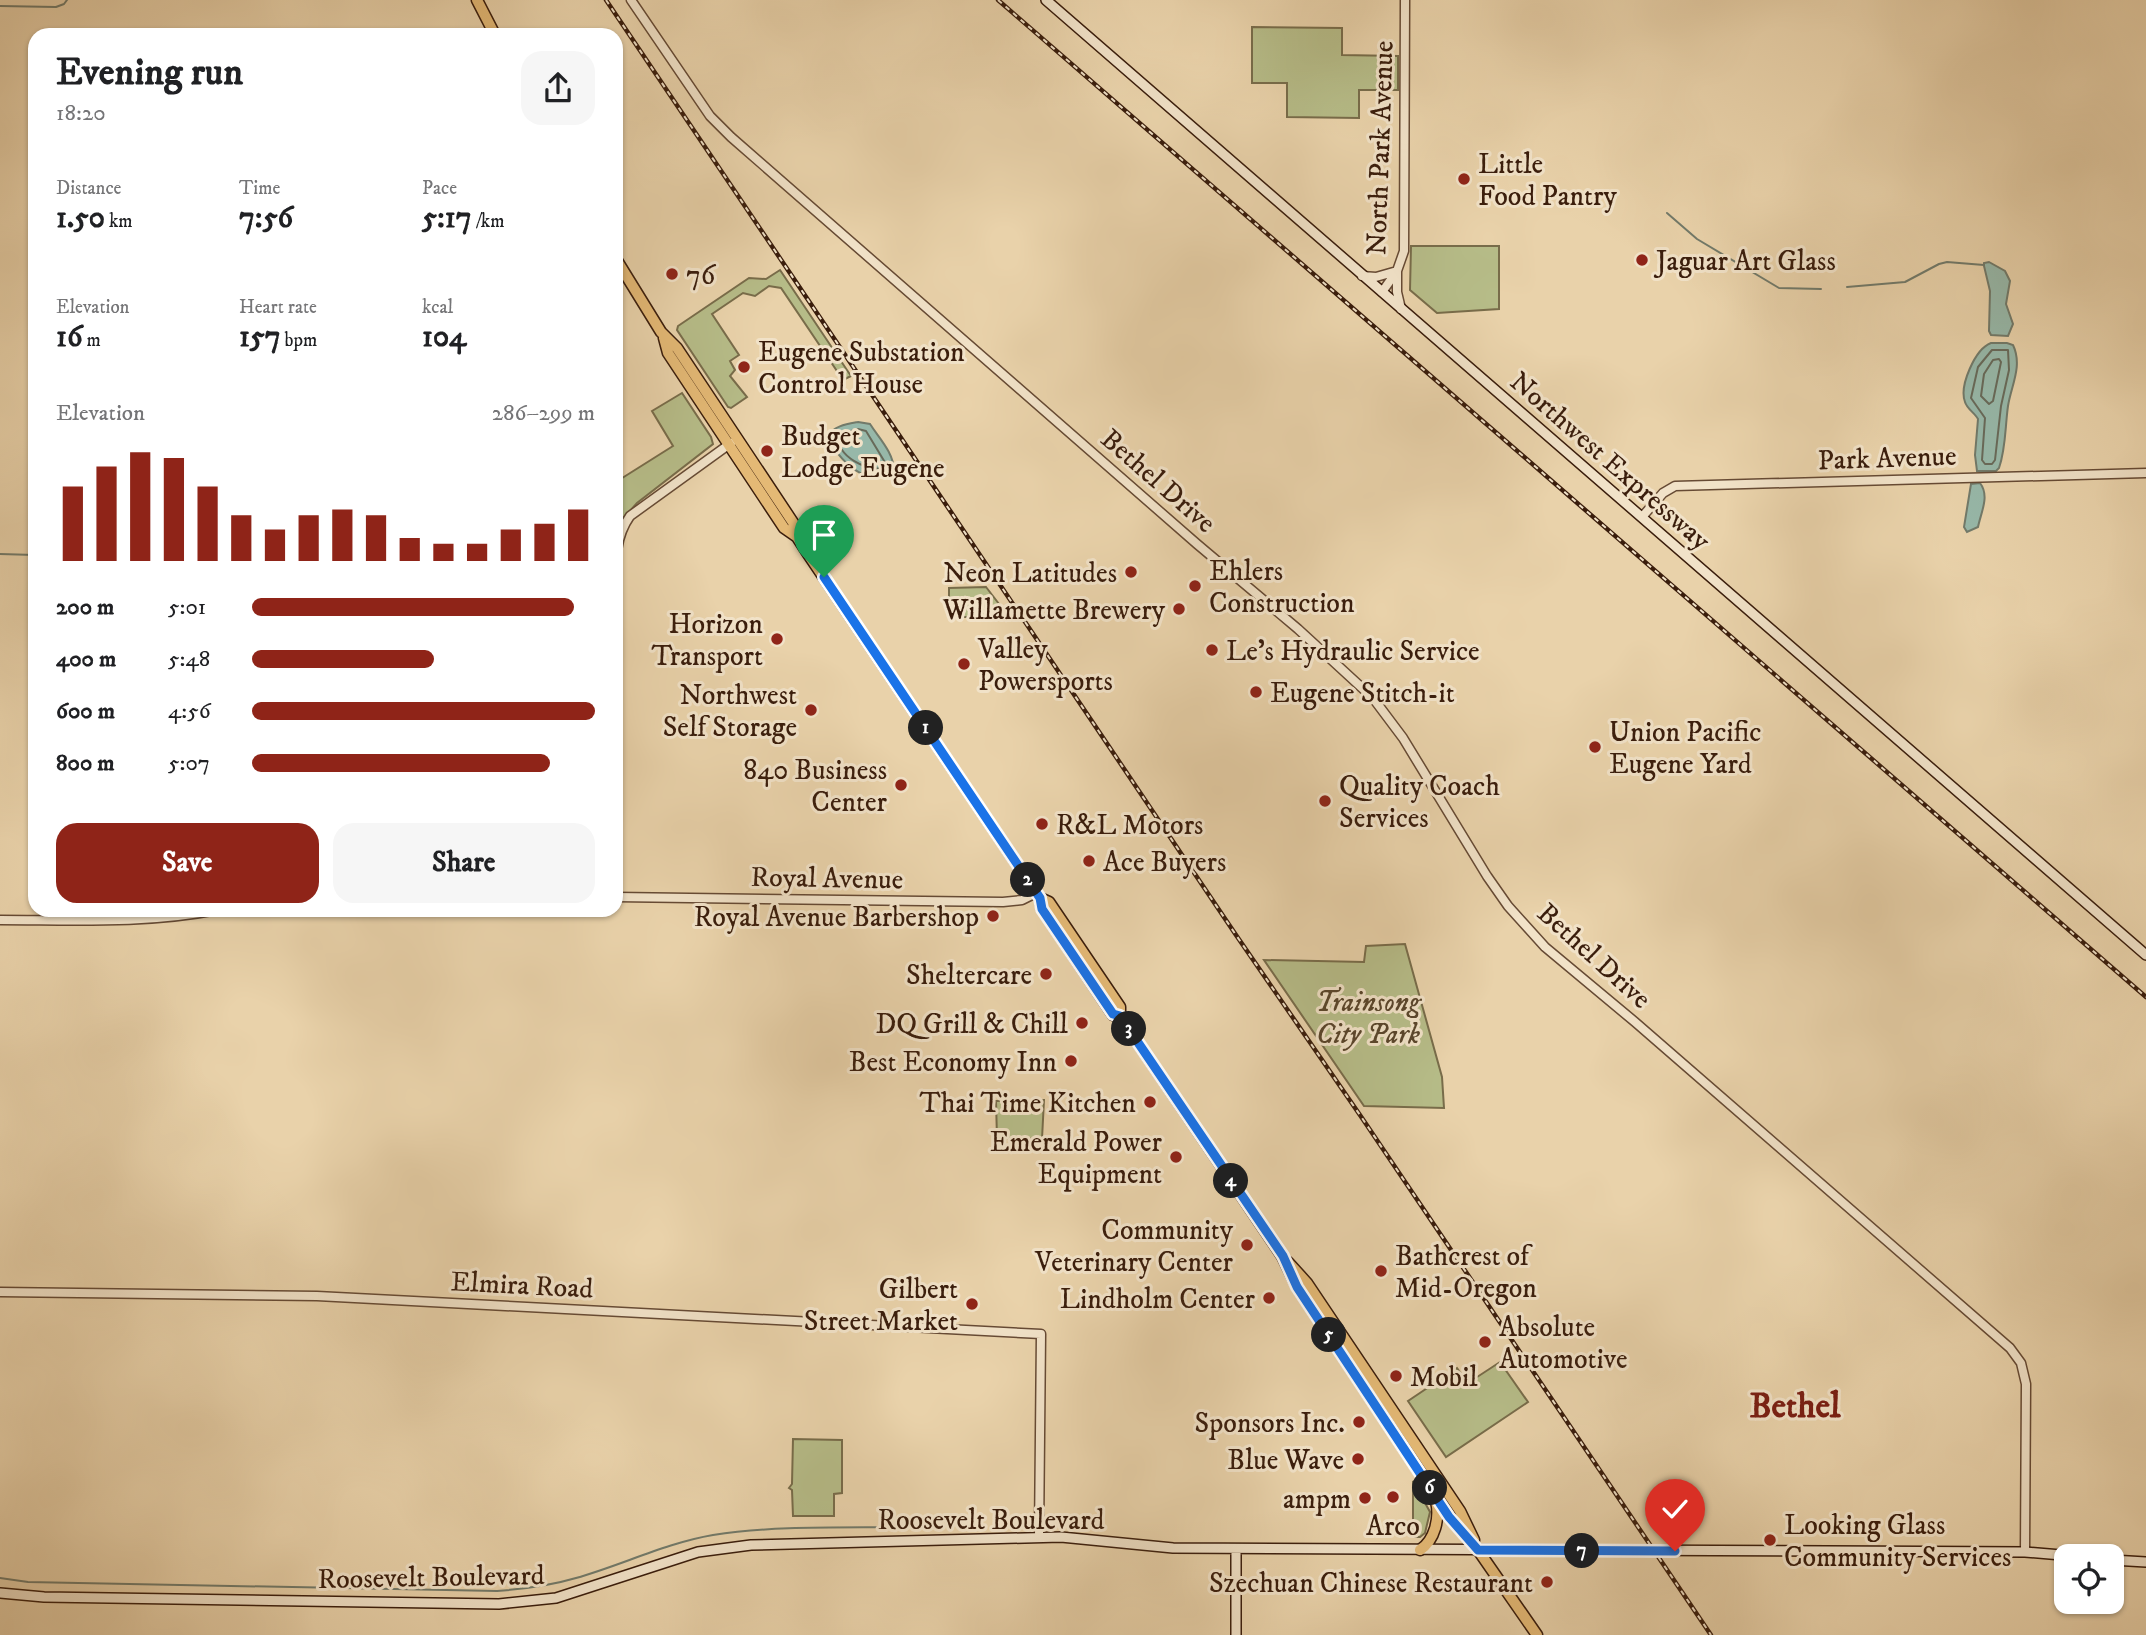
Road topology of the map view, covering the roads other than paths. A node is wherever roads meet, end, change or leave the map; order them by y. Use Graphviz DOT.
graph roads {
  1 [pos="477,0"];
  2 [pos="631,0"];
  3 [pos="1046,0"];
  4 [pos="1405,0"];
  5 [pos="491,28"];
  6 [pos="623,270"];
  7 [pos="1397,271"];
  8 [pos="1362,275"];
  9 [pos="1382,292"];
  10 [pos="1401,309"];
  11 [pos="732,442"];
  12 [pos="2146,473"];
  13 [pos="1642,517"];
  14 [pos="623,523"];
  15 [pos="1038,896"];
  16 [pos="623,897"];
  17 [pos="178,917"];
  18 [pos="0,920"];
  19 [pos="2146,955"];
  20 [pos="1283,1256"];
  21 [pos="0,1292"];
  22 [pos="1434,1494"];
  23 [pos="1039,1537"];
  24 [pos="1236,1549"];
  25 [pos="1420,1550"];
  26 [pos="1478,1550"];
  27 [pos="2025,1552"];
  28 [pos="2054,1554"];
  29 [pos="2124,1561"];
  30 [pos="2146,1562"];
  31 [pos="0,1592"];
  32 [pos="1236,1635"];
  33 [pos="1537,1635"];
  1 -- 5 [label="main road"];
  2 -- 27 [label="street, Bethel Drive"];
  3 -- 8 [label="main road, Northwest Expressway"];
  4 -- 7 [label="street, North Park Avenue"];
  6 -- 11 [label="main road"];
  7 -- 8 [label="street"];
  7 -- 9 [label="street, North Park Avenue"];
  7 -- 10 [label="street"];
  8 -- 9 [label="main road, Northwest Expressway"];
  9 -- 10 [label="main road, Northwest Expressway"];
  10 -- 13 [label="main road, Northwest Expressway"];
  11 -- 14 [label="street"];
  11 -- 15 [label="main road"];
  12 -- 13 [label="street, Park Avenue"];
  13 -- 19 [label="main road, Northwest Expressway"];
  15 -- 16 [label="street, Royal Avenue"];
  15 -- 20 [label="main road"];
  17 -- 18 [label="street"];
  20 -- 22 [label="main road"];
  20 -- 26 [label="main road"];
  21 -- 23 [label="street, Elmira Road"];
  22 -- 25 [label="main road"];
  22 -- 26 [label="main road"];
  23 -- 24 [label="main road, Roosevelt Boulevard"];
  23 -- 31 [label="main road, Roosevelt Boulevard"];
  24 -- 25 [label="main road, Roosevelt Boulevard"];
  24 -- 32 [label="main road"];
  25 -- 26 [label="main road, Roosevelt Boulevard"];
  26 -- 27 [label="main road, Roosevelt Boulevard"];
  26 -- 33 [label="main road"];
  27 -- 28 [label="main road, Roosevelt Boulevard"];
  29 -- 30 [label="main road"];
}
